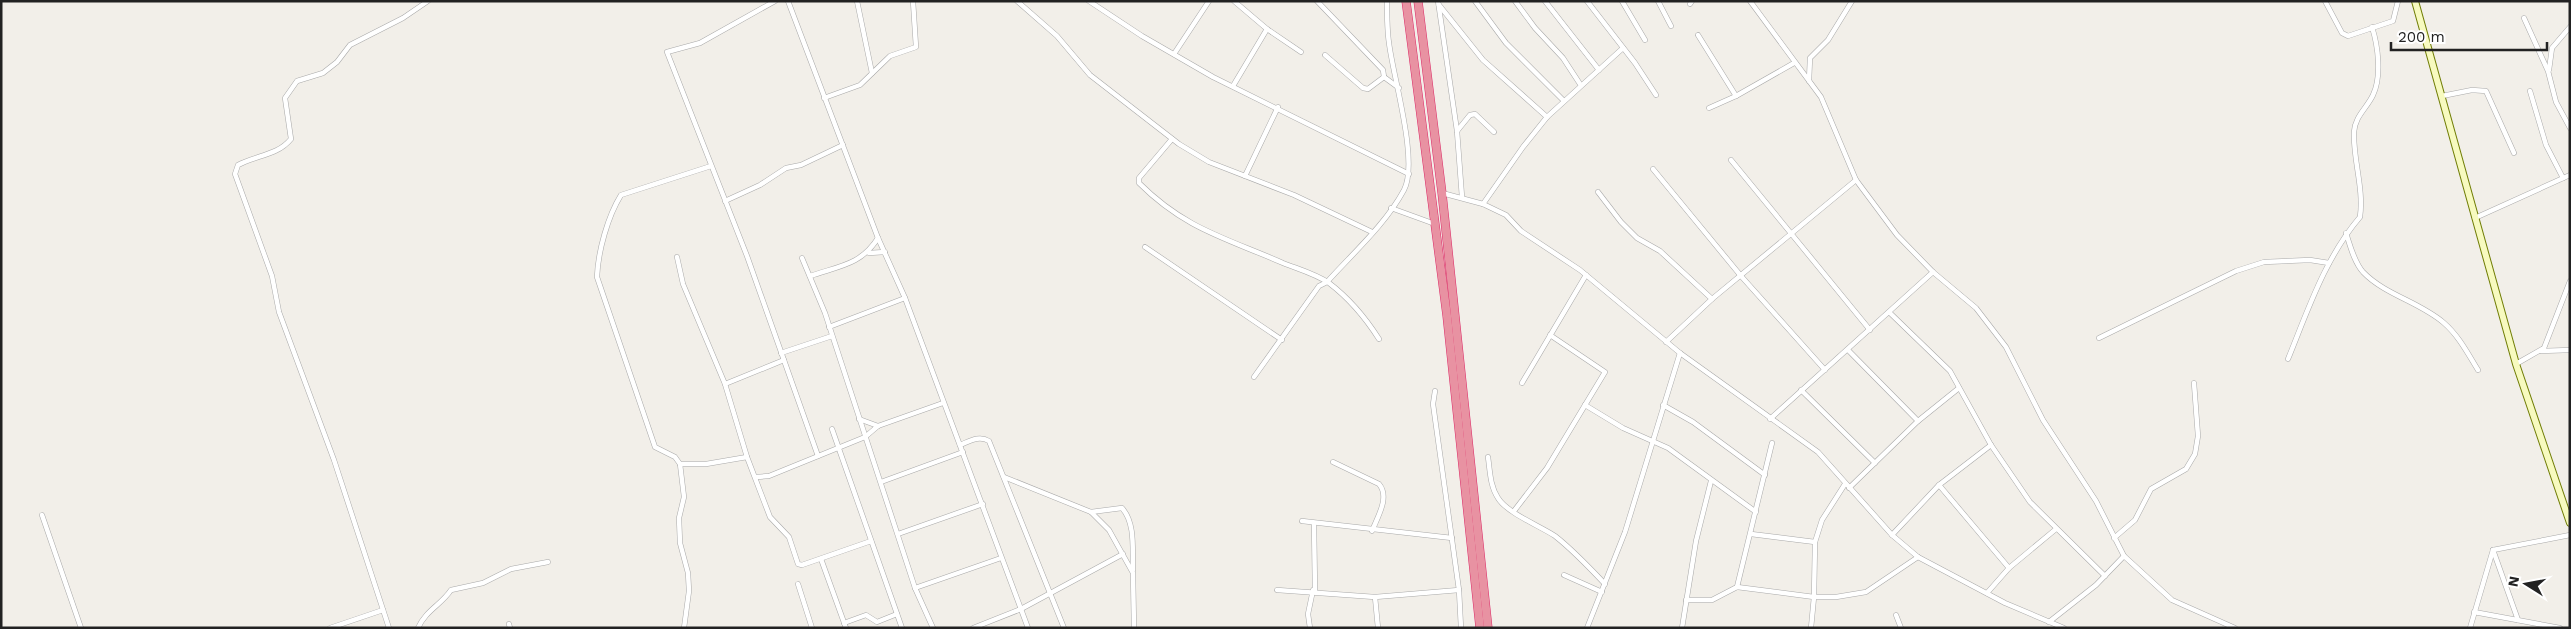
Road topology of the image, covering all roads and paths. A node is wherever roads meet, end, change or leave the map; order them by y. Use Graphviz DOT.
graph roads {
  1 [pos="428,1"];
  2 [pos="775,1"];
  3 [pos="788,1"];
  4 [pos="857,1"];
  5 [pos="913,1"];
  6 [pos="1016,1"];
  7 [pos="1089,1"];
  8 [pos="1210,1"];
  9 [pos="1234,1"];
  10 [pos="1387,1"];
  11 [pos="1406,1"];
  12 [pos="1418,1"];
  13 [pos="1476,1"];
  14 [pos="1515,1"];
  15 [pos="1545,1"];
  16 [pos="1587,1"];
  17 [pos="1622,1"];
  18 [pos="1658,1"];
  19 [pos="1750,1"];
  20 [pos="1852,1"];
  21 [pos="2325,1"];
  22 [pos="2398,1"];
  23 [pos="2416,1"];
  24 [pos="1319,2"];
  25 [pos="1438,3"];
  26 [pos="2524,18"];
  27 [pos="1671,26"];
  28 [pos="2372,27"];
  29 [pos="2570,27"];
  30 [pos="1267,29"];
  31 [pos="1698,35"];
  32 [pos="1645,40"];
  33 [pos="1623,48"];
  34 [pos="1301,52"];
  35 [pos="1174,54"];
  36 [pos="1325,55"];
  37 [pos="1794,63"];
  38 [pos="1599,70"];
  39 [pos="2548,71"];
  40 [pos="872,72"];
  41 [pos="1384,77"];
  42 [pos="1809,81"];
  43 [pos="1580,84"];
  44 [pos="1234,86"];
  45 [pos="1399,88"];
  46 [pos="2530,91"];
  47 [pos="1656,95"];
  48 [pos="1736,96"];
  49 [pos="2442,96"];
  50 [pos="824,98"];
  51 [pos="1563,100"];
  52 [pos="1278,107"];
  53 [pos="1709,108"];
  54 [pos="1547,117"];
  55 [pos="2570,128"];
  56 [pos="1456,131"];
  57 [pos="1494,132"];
  58 [pos="1172,139"];
  59 [pos="842,145"];
  60 [pos="2514,153"];
  61 [pos="1731,160"];
  62 [pos="711,166"];
  63 [pos="1653,169"];
  64 [pos="1409,174"];
  65 [pos="2570,175"];
  66 [pos="1245,176"];
  67 [pos="2563,178"];
  68 [pos="1856,180"];
  69 [pos="1598,192"];
  70 [pos="1442,193"];
  71 [pos="1462,197"];
  72 [pos="725,201"];
  73 [pos="1483,204"];
  74 [pos="1392,208"];
  75 [pos="2475,218"];
  76 [pos="1435,224"];
  77 [pos="1372,232"];
  78 [pos="1790,233"];
  79 [pos="2346,233"];
  80 [pos="878,238"];
  81 [pos="1145,247"];
  82 [pos="885,252"];
  83 [pos="868,253"];
  84 [pos="677,257"];
  85 [pos="802,258"];
  86 [pos="2329,262"];
  87 [pos="1933,272"];
  88 [pos="1586,274"];
  89 [pos="810,276"];
  90 [pos="1741,276"];
  91 [pos="2570,281"];
  92 [pos="1327,282"];
  93 [pos="905,298"];
  94 [pos="1712,299"];
  95 [pos="1890,313"];
  96 [pos="1451,315"];
  97 [pos="830,328"];
  98 [pos="1870,330"];
  99 [pos="1550,335"];
  100 [pos="832,336"];
  101 [pos="2099,338"];
  102 [pos="1379,339"];
  103 [pos="1282,340"];
  104 [pos="1666,342"];
  105 [pos="1848,350"];
  106 [pos="2570,350"];
  107 [pos="2541,351"];
  108 [pos="781,353"];
  109 [pos="1680,353"];
  110 [pos="2288,359"];
  111 [pos="784,360"];
  112 [pos="2516,364"];
  113 [pos="1824,370"];
  114 [pos="2478,370"];
  115 [pos="1254,377"];
  116 [pos="1522,383"];
  117 [pos="2194,383"];
  118 [pos="724,384"];
  119 [pos="1959,388"];
  120 [pos="1801,390"];
  121 [pos="1435,391"];
  122 [pos="943,403"];
  123 [pos="1585,405"];
  124 [pos="1663,405"];
  125 [pos="859,419"];
  126 [pos="1770,419"];
  127 [pos="1918,421"];
  128 [pos="878,426"];
  129 [pos="832,429"];
  130 [pos="865,436"];
  131 [pos="1654,440"];
  132 [pos="1772,443"];
  133 [pos="960,445"];
  134 [pos="1991,445"];
  135 [pos="838,448"];
  136 [pos="963,452"];
  137 [pos="818,456"];
  138 [pos="747,457"];
  139 [pos="1488,457"];
  140 [pos="1333,462"];
  141 [pos="1875,463"];
  142 [pos="680,464"];
  143 [pos="1765,475"];
  144 [pos="756,477"];
  145 [pos="1004,477"];
  146 [pos="1711,481"];
  147 [pos="881,482"];
  148 [pos="1939,485"];
  149 [pos="1847,486"];
  150 [pos="983,504"];
  151 [pos="1514,511"];
  152 [pos="1091,512"];
  153 [pos="1756,512"];
  154 [pos="42,515"];
  155 [pos="2569,520"];
  156 [pos="1302,522"];
  157 [pos="1314,523"];
  158 [pos="2056,528"];
  159 [pos="1372,531"];
  160 [pos="898,534"];
  161 [pos="1751,534"];
  162 [pos="2570,535"];
  163 [pos="1892,536"];
  164 [pos="1452,538"];
  165 [pos="2114,538"];
  166 [pos="871,541"];
  167 [pos="1815,542"];
  168 [pos="2493,550"];
  169 [pos="1123,554"];
  170 [pos="2124,556"];
  171 [pos="1918,557"];
  172 [pos="1001,558"];
  173 [pos="821,559"];
  174 [pos="548,562"];
  175 [pos="2009,568"];
  176 [pos="1134,573"];
  177 [pos="1564,575"];
  178 [pos="2105,576"];
  179 [pos="798,584"];
  180 [pos="1605,584"];
  181 [pos="1736,587"];
  182 [pos="915,588"];
  183 [pos="1277,590"];
  184 [pos="1459,590"];
  185 [pos="1050,591"];
  186 [pos="1314,591"];
  187 [pos="1602,592"];
  188 [pos="1987,593"];
  189 [pos="1375,597"];
  190 [pos="1814,597"];
  191 [pos="1686,600"];
  192 [pos="1021,609"];
  193 [pos="382,610"];
  194 [pos="2474,612"];
  195 [pos="898,614"];
  196 [pos="1896,615"];
  197 [pos="2518,620"];
  198 [pos="2050,622"];
  199 [pos="845,625"];
  200 [pos="81,628"];
  201 [pos="330,628"];
  202 [pos="389,628"];
  203 [pos="418,628"];
  204 [pos="684,628"];
  205 [pos="812,628"];
  206 [pos="902,628"];
  207 [pos="933,628"];
  208 [pos="973,628"];
  209 [pos="1028,628"];
  210 [pos="1064,628"];
  211 [pos="1134,628"];
  212 [pos="1310,628"];
  213 [pos="1378,628"];
  214 [pos="1461,628"];
  215 [pos="1480,628"];
  216 [pos="1488,628"];
  217 [pos="1586,628"];
  218 [pos="1682,628"];
  219 [pos="1811,628"];
  220 [pos="1901,628"];
  221 [pos="2064,628"];
  222 [pos="2235,628"];
  223 [pos="2470,628"];
  224 [pos="2560,628"];
  1 -- 193 [label="street"];
  2 -- 62 [label="street"];
  3 -- 50 [label="street"];
  4 -- 40 [label="street"];
  5 -- 40 [label="street"];
  6 -- 58 [label="street"];
  7 -- 35 [label="street"];
  8 -- 35 [label="street"];
  9 -- 30 [label="street"];
  10 -- 45 [label="street"];
  11 -- 76 [label="highway"];
  12 -- 70 [label="highway"];
  13 -- 51 [label="street"];
  14 -- 43 [label="street"];
  15 -- 38 [label="street"];
  16 -- 33 [label="street"];
  17 -- 32 [label="street"];
  18 -- 27 [label="street"];
  19 -- 37 [label="street"];
  20 -- 42 [label="street"];
  21 -- 28 [label="street"];
  22 -- 28 [label="street"];
  23 -- 49 [label="main road"];
  24 -- 41 [label="street"];
  25 -- 54 [label="street"];
  25 -- 56 [label="street"];
  26 -- 39 [label="street"];
  28 -- 79 [label="street"];
  29 -- 39 [label="street"];
  30 -- 34 [label="street"];
  30 -- 44 [label="street"];
  31 -- 48 [label="street"];
  33 -- 38 [label="street"];
  33 -- 47 [label="street"];
  35 -- 44 [label="street"];
  36 -- 41 [label="street"];
  37 -- 42 [label="street"];
  37 -- 48 [label="street"];
  38 -- 43 [label="street"];
  39 -- 55 [label="street"];
  40 -- 50 [label="street"];
  41 -- 45 [label="street"];
  42 -- 68 [label="street"];
  43 -- 51 [label="street"];
  44 -- 52 [label="street"];
  45 -- 64 [label="street"];
  46 -- 67 [label="street"];
  48 -- 53 [label="street"];
  49 -- 60 [label="street"];
  49 -- 75 [label="main road"];
  50 -- 59 [label="street"];
  51 -- 54 [label="street"];
  52 -- 64 [label="street"];
  52 -- 66 [label="street"];
  54 -- 73 [label="street"];
  56 -- 57 [label="street"];
  56 -- 71 [label="street"];
  58 -- 66 [label="street"];
  58 -- 92 [label="street"];
  59 -- 72 [label="street"];
  59 -- 80 [label="street"];
  61 -- 78 [label="street"];
  62 -- 72 [label="street"];
  62 -- 142 [label="street"];
  63 -- 90 [label="street"];
  64 -- 74 [label="street"];
  65 -- 67 [label="street"];
  66 -- 77 [label="street"];
  67 -- 75 [label="street"];
  68 -- 78 [label="street"];
  68 -- 87 [label="street"];
  69 -- 94 [label="street"];
  70 -- 71 [label="street"];
  70 -- 96 [label="highway"];
  71 -- 73 [label="street"];
  72 -- 108 [label="street"];
  73 -- 88 [label="street"];
  74 -- 76 [label="street"];
  74 -- 77 [label="street"];
  75 -- 112 [label="main road"];
  76 -- 96 [label="highway"];
  77 -- 92 [label="street"];
  78 -- 90 [label="street"];
  78 -- 98 [label="street"];
  79 -- 86 [label="street"];
  79 -- 114 [label="street"];
  80 -- 82 [label="street"];
  80 -- 83 [label="street"];
  81 -- 103 [label="street"];
  82 -- 83 [label="street"];
  82 -- 93 [label="street"];
  83 -- 89 [label="street"];
  84 -- 118 [label="street"];
  85 -- 89 [label="street"];
  86 -- 101 [label="street"];
  86 -- 110 [label="street"];
  87 -- 95 [label="street"];
  87 -- 165 [label="street"];
  88 -- 99 [label="street"];
  88 -- 104 [label="street"];
  89 -- 97 [label="street"];
  90 -- 94 [label="street"];
  90 -- 113 [label="street"];
  91 -- 107 [label="street"];
  92 -- 102 [label="street"];
  92 -- 103 [label="street"];
  93 -- 97 [label="street"];
  93 -- 122 [label="street"];
  94 -- 104 [label="street"];
  95 -- 98 [label="street"];
  95 -- 119 [label="street"];
  96 -- 215 [label="highway"];
  96 -- 216 [label="highway"];
  97 -- 100 [label="street"];
  98 -- 105 [label="street"];
  99 -- 116 [label="street"];
  99 -- 123 [label="street"];
  100 -- 108 [label="street"];
  100 -- 125 [label="street"];
  103 -- 115 [label="street"];
  104 -- 109 [label="street"];
  105 -- 113 [label="street"];
  105 -- 127 [label="street"];
  106 -- 107 [label="street"];
  107 -- 112 [label="street"];
  108 -- 111 [label="street"];
  109 -- 124 [label="street"];
  109 -- 126 [label="street"];
  111 -- 118 [label="street"];
  111 -- 137 [label="street"];
  112 -- 155 [label="main road"];
  113 -- 120 [label="street"];
  117 -- 165 [label="street"];
  118 -- 138 [label="street"];
  119 -- 127 [label="street"];
  119 -- 134 [label="street"];
  120 -- 126 [label="street"];
  120 -- 141 [label="street"];
  121 -- 164 [label="street"];
  122 -- 128 [label="street"];
  122 -- 133 [label="street"];
  123 -- 131 [label="street"];
  123 -- 151 [label="street"];
  124 -- 131 [label="street"];
  124 -- 143 [label="street"];
  125 -- 128 [label="street"];
  125 -- 130 [label="street"];
  126 -- 149 [label="street"];
  127 -- 141 [label="street"];
  128 -- 130 [label="street"];
  129 -- 135 [label="street"];
  130 -- 135 [label="street"];
  130 -- 147 [label="street"];
  131 -- 146 [label="street"];
  131 -- 180 [label="street"];
  132 -- 143 [label="street"];
  133 -- 136 [label="street"];
  133 -- 145 [label="street"];
  134 -- 148 [label="street"];
  134 -- 158 [label="street"];
  135 -- 137 [label="street"];
  135 -- 166 [label="street"];
  136 -- 147 [label="street"];
  136 -- 150 [label="street"];
  137 -- 144 [label="street"];
  138 -- 142 [label="street"];
  138 -- 144 [label="street"];
  139 -- 151 [label="street"];
  140 -- 159 [label="street"];
  141 -- 149 [label="street"];
  142 -- 204 [label="street"];
  143 -- 153 [label="street"];
  144 -- 173 [label="street"];
  145 -- 152 [label="street"];
  145 -- 185 [label="street"];
  146 -- 153 [label="street"];
  146 -- 191 [label="street"];
  147 -- 160 [label="street"];
  148 -- 163 [label="street"];
  148 -- 175 [label="street"];
  149 -- 163 [label="street"];
  149 -- 167 [label="street"];
  150 -- 160 [label="street"];
  150 -- 172 [label="street"];
  151 -- 180 [label="street"];
  152 -- 169 [label="street"];
  152 -- 176 [label="street"];
  153 -- 161 [label="street"];
  154 -- 200 [label="street"];
  156 -- 157 [label="street"];
  157 -- 159 [label="street"];
  157 -- 186 [label="street"];
  158 -- 175 [label="street"];
  158 -- 178 [label="street"];
  159 -- 164 [label="street"];
  160 -- 182 [label="street"];
  161 -- 167 [label="street"];
  161 -- 181 [label="street"];
  162 -- 168 [label="street"];
  163 -- 171 [label="street"];
  164 -- 184 [label="street"];
  165 -- 170 [label="street"];
  166 -- 173 [label="street"];
  166 -- 195 [label="street"];
  167 -- 190 [label="street"];
  168 -- 194 [label="street"];
  168 -- 197 [label="street"];
  169 -- 176 [label="street"];
  169 -- 185 [label="street"];
  170 -- 178 [label="street"];
  170 -- 222 [label="street"];
  171 -- 188 [label="street"];
  171 -- 190 [label="street"];
  172 -- 182 [label="street"];
  172 -- 192 [label="street"];
  173 -- 199 [label="street"];
  174 -- 203 [label="street"];
  175 -- 188 [label="street"];
  176 -- 211 [label="street"];
  177 -- 187 [label="street"];
  178 -- 198 [label="street"];
  179 -- 205 [label="street"];
  180 -- 187 [label="street"];
  181 -- 190 [label="street"];
  181 -- 191 [label="street"];
  182 -- 207 [label="street"];
  183 -- 186 [label="street"];
  184 -- 189 [label="street"];
  184 -- 214 [label="street"];
  185 -- 192 [label="street"];
  185 -- 210 [label="street"];
  186 -- 189 [label="street"];
  186 -- 212 [label="street"];
  187 -- 217 [label="street"];
  188 -- 198 [label="street"];
  189 -- 213 [label="street"];
  190 -- 219 [label="street"];
  191 -- 218 [label="street"];
  192 -- 208 [label="street"];
  192 -- 209 [label="street"];
  193 -- 201 [label="street"];
  193 -- 202 [label="street"];
  194 -- 197 [label="street"];
  194 -- 223 [label="street"];
  195 -- 199 [label="street"];
  195 -- 206 [label="street"];
  196 -- 220 [label="street"];
  197 -- 224 [label="street"];
  198 -- 221 [label="street"];
}
